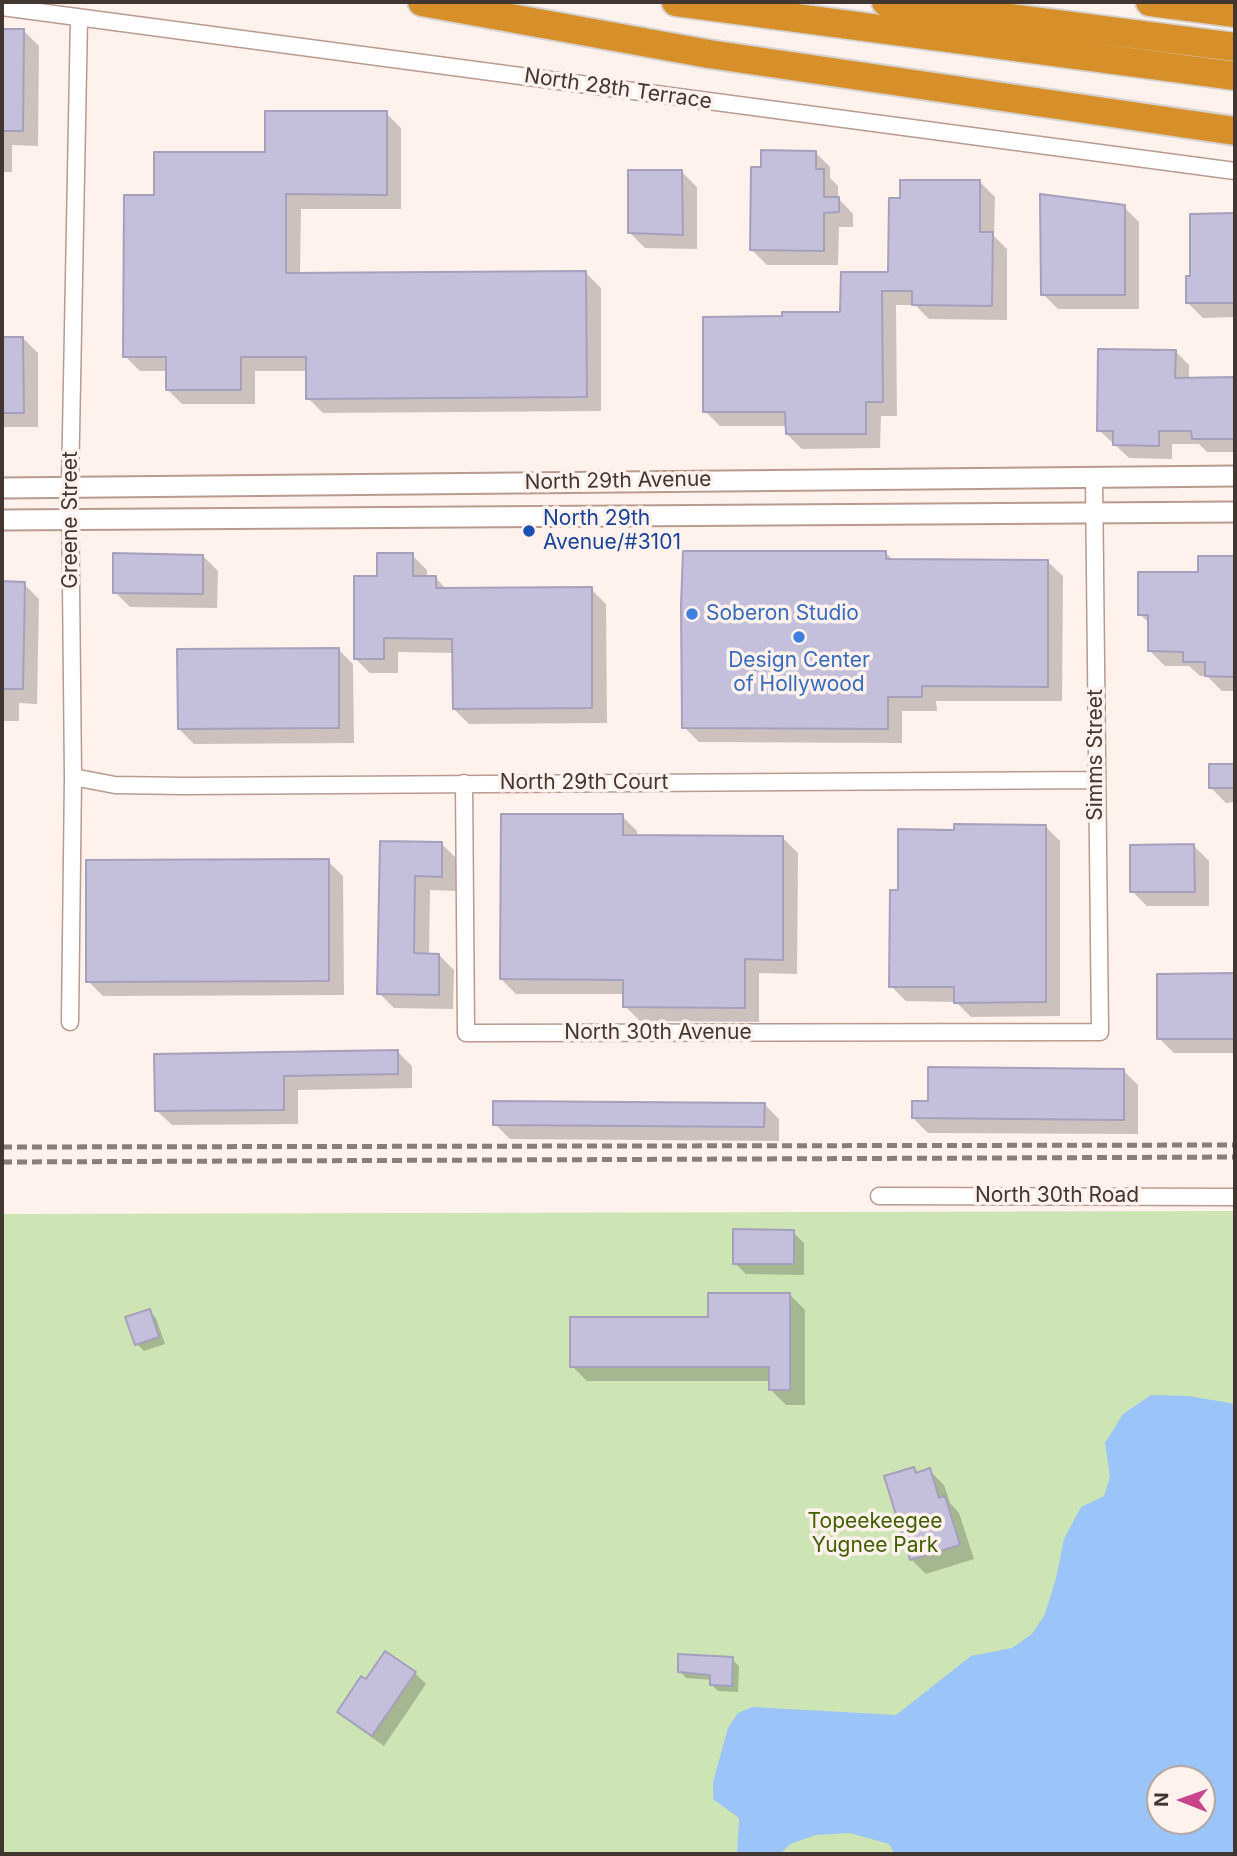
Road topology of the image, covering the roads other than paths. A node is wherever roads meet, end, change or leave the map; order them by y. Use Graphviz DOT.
graph roads {
  1 [pos="422,2"];
  2 [pos="676,2"];
  3 [pos="887,2"];
  4 [pos="1150,2"];
  5 [pos="2,7"];
  6 [pos="1235,13"];
  7 [pos="79,18"];
  8 [pos="1235,47"];
  9 [pos="1235,76"];
  10 [pos="1235,131"];
  11 [pos="1235,171"];
  12 [pos="1235,476"];
  13 [pos="1094,478"];
  14 [pos="70,486"];
  15 [pos="2,488"];
  16 [pos="1235,512"];
  17 [pos="1094,513"];
  18 [pos="2,520"];
  19 [pos="70,520"];
  20 [pos="73,777"];
  21 [pos="1096,780"];
  22 [pos="464,783"];
  23 [pos="71,1022"];
  24 [pos="1100,1032"];
  25 [pos="879,1196"];
  26 [pos="1235,1197"];
  1 -- 10 [label="highway"];
  2 -- 9 [label="highway"];
  3 -- 8 [label="highway"];
  4 -- 6 [label="highway"];
  5 -- 7 [label="street, North 28th Terrace"];
  7 -- 11 [label="street, North 28th Terrace"];
  7 -- 14 [label="street, Greene Street"];
  12 -- 13 [label="street, North 29th Avenue"];
  13 -- 14 [label="street, North 29th Avenue"];
  13 -- 17 [label="street, Simms Street"];
  14 -- 15 [label="street, North 29th Avenue"];
  14 -- 19 [label="street, Greene Street"];
  16 -- 17 [label="street, North 29th Avenue"];
  17 -- 19 [label="street, North 29th Avenue"];
  17 -- 21 [label="street, Simms Street"];
  18 -- 19 [label="street, North 29th Avenue"];
  19 -- 20 [label="street, Greene Street"];
  20 -- 22 [label="street, North 29th Court"];
  20 -- 23 [label="street, Greene Street"];
  21 -- 22 [label="street, North 29th Court"];
  21 -- 24 [label="street, Simms Street"];
  22 -- 24 [label="street, North 30th Avenue"];
  25 -- 26 [label="street, North 30th Road"];
}
